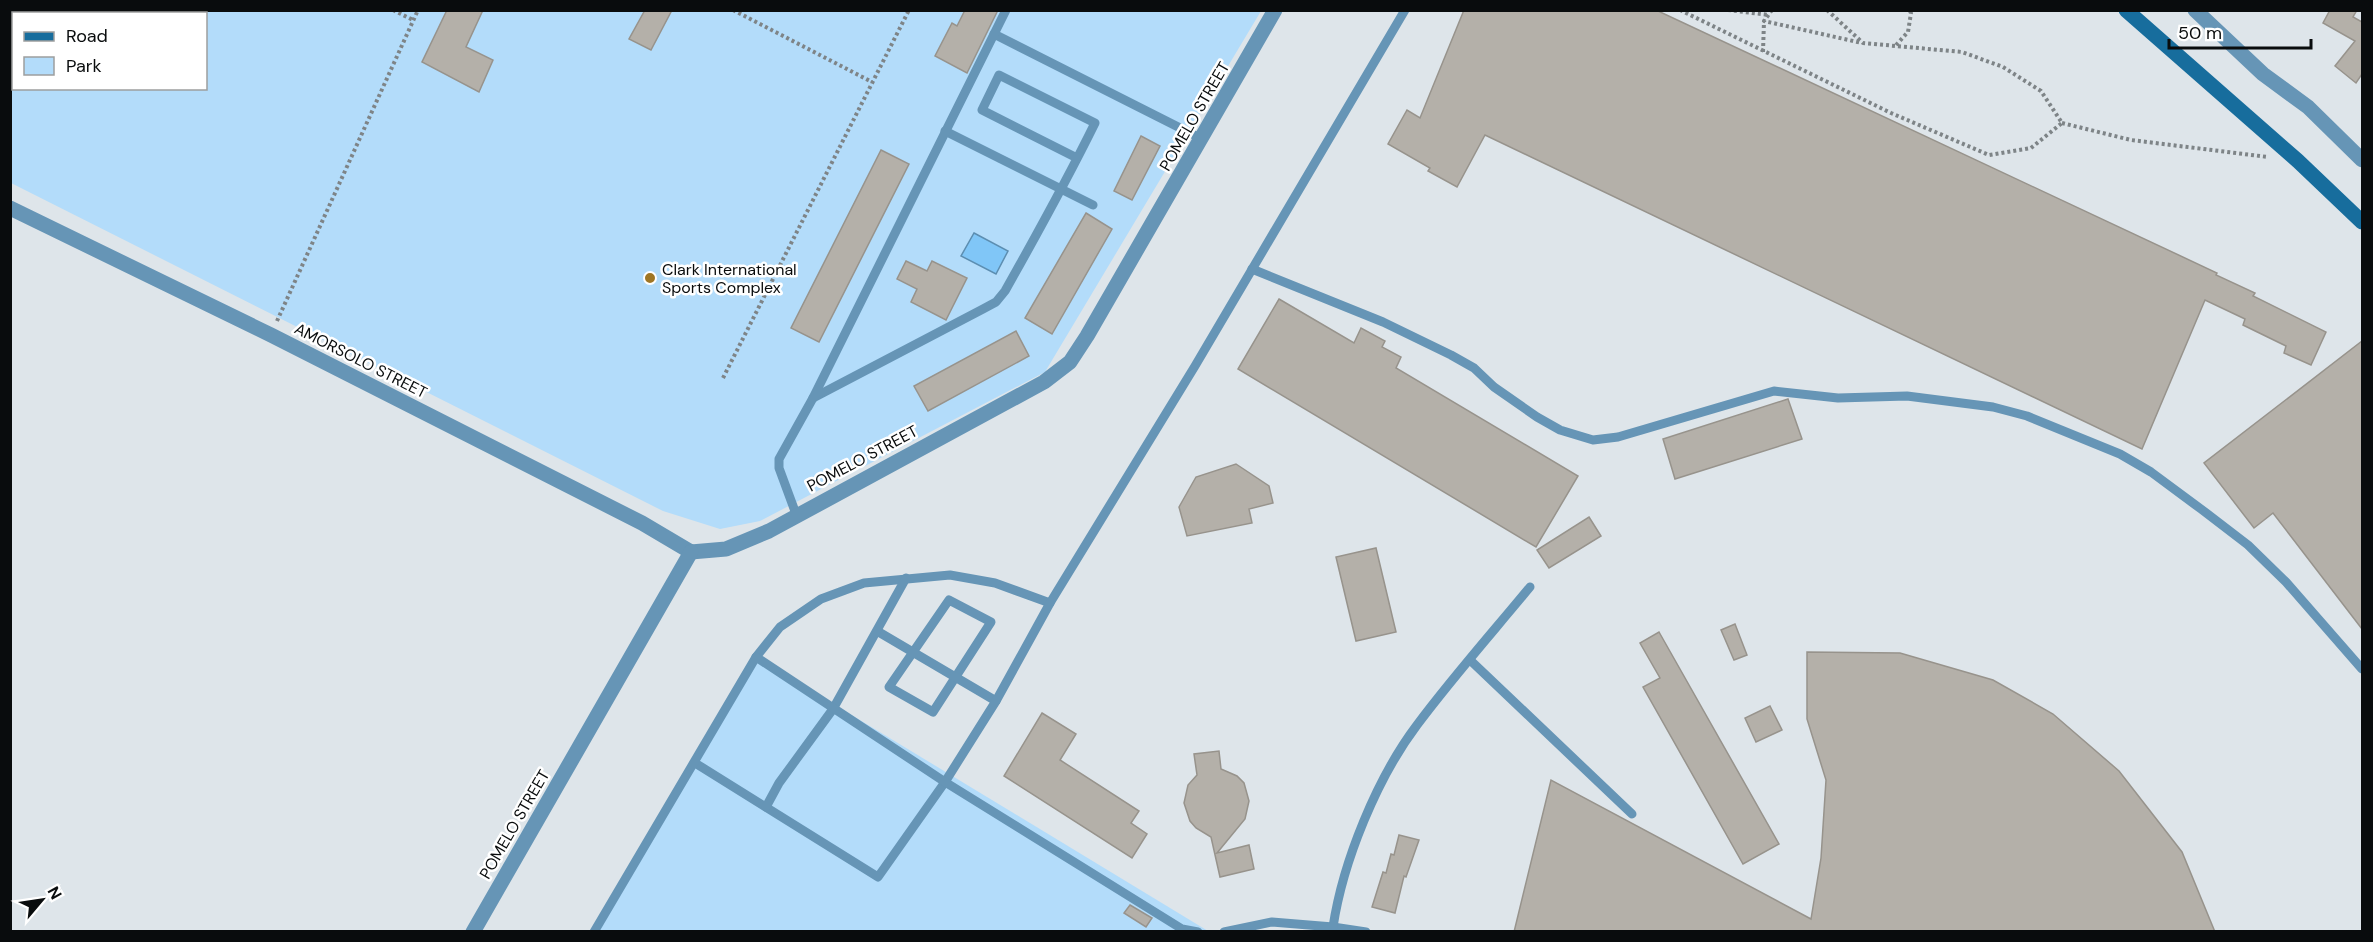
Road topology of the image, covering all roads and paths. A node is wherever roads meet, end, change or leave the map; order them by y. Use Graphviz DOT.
graph roads {
  1 [pos="393,10"];
  2 [pos="418,10"];
  3 [pos="733,10"];
  4 [pos="909,10"];
  5 [pos="1006,10"];
  6 [pos="1275,10"];
  7 [pos="1406,10"];
  8 [pos="1680,10"];
  9 [pos="1728,10"];
  10 [pos="1827,10"];
  11 [pos="1910,10"];
  12 [pos="2126,10"];
  13 [pos="2195,10"];
  14 [pos="1771,13"];
  15 [pos="413,20"];
  16 [pos="1764,21"];
  17 [pos="994,34"];
  18 [pos="1863,43"];
  19 [pos="1896,45"];
  20 [pos="1764,52"];
  21 [pos="872,82"];
  22 [pos="2062,123"];
  23 [pos="945,131"];
  24 [pos="1202,139"];
  25 [pos="1077,158"];
  26 [pos="2362,160"];
  27 [pos="2298,161"];
  28 [pos="1061,191"];
  29 [pos="1093,205"];
  30 [pos="10,208"];
  31 [pos="2362,222"];
  32 [pos="1252,269"];
  33 [pos="271,335"];
  34 [pos="723,378"];
  35 [pos="813,398"];
  36 [pos="796,514"];
  37 [pos="691,552"];
  38 [pos="906,578"];
  39 [pos="1530,587"];
  40 [pos="1050,603"];
  41 [pos="877,631"];
  42 [pos="912,652"];
  43 [pos="756,657"];
  44 [pos="1470,660"];
  45 [pos="2362,669"];
  46 [pos="954,676"];
  47 [pos="996,701"];
  48 [pos="833,709"];
  49 [pos="695,763"];
  50 [pos="945,782"];
  51 [pos="766,807"];
  52 [pos="1632,814"];
  53 [pos="1333,927"];
  54 [pos="1225,931"];
  55 [pos="1361,931"];
  56 [pos="473,932"];
  57 [pos="594,932"];
  58 [pos="1198,932"];
  1 -- 15 [label="path"];
  2 -- 15 [label="path"];
  3 -- 21 [label="path"];
  4 -- 21 [label="path"];
  5 -- 17 [label="lane"];
  6 -- 24 [label="street, POMELO STREET"];
  7 -- 32 [label="lane"];
  8 -- 20 [label="path"];
  9 -- 14 [label="path"];
  10 -- 18 [label="path"];
  11 -- 19 [label="path"];
  12 -- 27 [label="main road"];
  13 -- 26 [label="street"];
  14 -- 16 [label="path"];
  15 -- 33 [label="path"];
  16 -- 18 [label="path"];
  16 -- 20 [label="path"];
  17 -- 23 [label="lane"];
  17 -- 24 [label="lane"];
  18 -- 19 [label="path"];
  19 -- 22 [label="path"];
  20 -- 22 [label="path"];
  21 -- 34 [label="path"];
  22 -- 27 [label="path"];
  23 -- 28 [label="lane"];
  23 -- 35 [label="lane"];
  24 -- 36 [label="street, POMELO STREET"];
  25 -- 25 [label="lane"];
  25 -- 28 [label="lane"];
  27 -- 31 [label="main road"];
  28 -- 29 [label="lane"];
  28 -- 35 [label="lane"];
  30 -- 33 [label="street, AMORSOLO STREET"];
  32 -- 40 [label="lane"];
  32 -- 45 [label="lane"];
  33 -- 37 [label="street, AMORSOLO STREET"];
  35 -- 36 [label="lane"];
  36 -- 37 [label="street, POMELO STREET"];
  37 -- 56 [label="street, POMELO STREET"];
  38 -- 40 [label="lane"];
  38 -- 41 [label="lane"];
  38 -- 43 [label="lane"];
  39 -- 44 [label="lane"];
  40 -- 47 [label="lane"];
  41 -- 42 [label="lane"];
  41 -- 48 [label="lane"];
  42 -- 46 [label="lane"];
  42 -- 46 [label="lane"];
  42 -- 46 [label="lane"];
  43 -- 48 [label="lane"];
  43 -- 49 [label="lane"];
  44 -- 52 [label="lane"];
  44 -- 53 [label="lane"];
  46 -- 47 [label="lane"];
  47 -- 50 [label="lane"];
  48 -- 50 [label="lane"];
  48 -- 51 [label="lane"];
  49 -- 51 [label="lane"];
  49 -- 57 [label="lane"];
  50 -- 51 [label="lane"];
  50 -- 58 [label="lane"];
  53 -- 54 [label="lane"];
  53 -- 55 [label="lane"];
}
